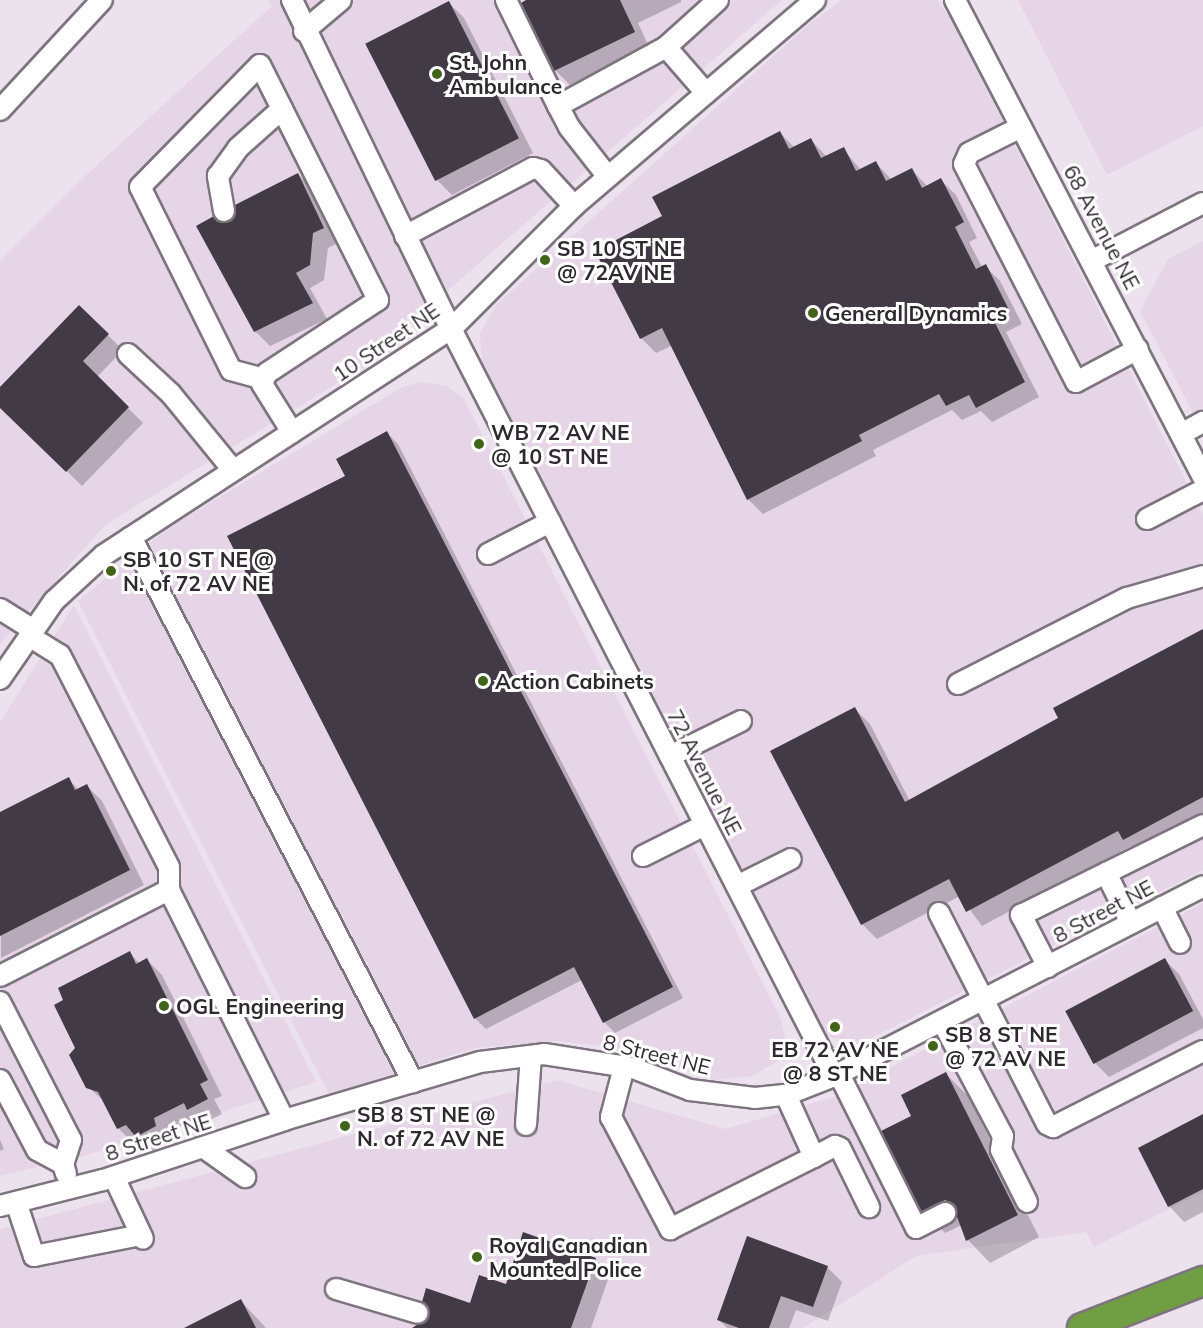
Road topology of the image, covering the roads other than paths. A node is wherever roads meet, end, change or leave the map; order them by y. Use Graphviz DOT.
graph roads {
  1 [pos="102,0"];
  2 [pos="292,0"];
  3 [pos="341,0"];
  4 [pos="506,0"];
  5 [pos="718,0"];
  6 [pos="815,0"];
  7 [pos="955,0"];
  8 [pos="304,31"];
  9 [pos="666,47"];
  10 [pos="706,93"];
  11 [pos="558,106"];
  12 [pos="282,109"];
  13 [pos="0,110"];
  14 [pos="1022,127"];
  15 [pos="608,177"];
  16 [pos="1203,203"];
  17 [pos="574,206"];
  18 [pos="224,211"];
  19 [pos="405,236"];
  20 [pos="1093,260"];
  21 [pos="452,330"];
  22 [pos="1138,349"];
  23 [pos="128,354"];
  24 [pos="264,379"];
  25 [pos="1203,422"];
  26 [pos="292,432"];
  27 [pos="1181,434"];
  28 [pos="233,470"];
  29 [pos="1203,477"];
  30 [pos="1203,490"];
  31 [pos="1147,519"];
  32 [pos="550,522"];
  33 [pos="131,537"];
  34 [pos="488,554"];
  35 [pos="1203,576"];
  36 [pos="0,609"];
  37 [pos="31,633"];
  38 [pos="0,679"];
  39 [pos="958,684"];
  40 [pos="741,721"];
  41 [pos="670,756"];
  42 [pos="705,825"];
  43 [pos="1203,825"];
  44 [pos="643,856"];
  45 [pos="791,859"];
  46 [pos="1106,873"];
  47 [pos="737,886"];
  48 [pos="1203,886"];
  49 [pos="169,890"];
  50 [pos="1162,907"];
  51 [pos="939,913"];
  52 [pos="1131,922"];
  53 [pos="1180,943"];
  54 [pos="1048,967"];
  55 [pos="0,976"];
  56 [pos="983,1000"];
  57 [pos="0,1002"];
  58 [pos="942,1021"];
  59 [pos="1203,1050"];
  60 [pos="531,1056"];
  61 [pos="624,1066"];
  62 [pos="836,1075"];
  63 [pos="0,1080"];
  64 [pos="413,1082"];
  65 [pos="786,1095"];
  66 [pos="284,1120"];
  67 [pos="526,1125"];
  68 [pos="203,1147"];
  69 [pos="814,1157"];
  70 [pos="63,1164"];
  71 [pos="114,1177"];
  72 [pos="245,1177"];
  73 [pos="70,1189"];
  74 [pos="1027,1202"];
  75 [pos="8,1204"];
  76 [pos="869,1207"];
  77 [pos="945,1213"];
  78 [pos="1203,1281"];
  79 [pos="336,1289"];
  80 [pos="418,1313"];
  81 [pos="1082,1328"];
  1 -- 13 [label="street"];
  2 -- 8 [label="street, 72 Avenue NE"];
  3 -- 8 [label="street"];
  4 -- 11 [label="street"];
  5 -- 9 [label="street"];
  6 -- 10 [label="street, 10 Street NE"];
  7 -- 14 [label="street, 68 Avenue NE"];
  8 -- 19 [label="street, 72 Avenue NE"];
  9 -- 10 [label="street"];
  9 -- 11 [label="street"];
  10 -- 15 [label="street, 10 Street NE"];
  11 -- 15 [label="street"];
  12 -- 18 [label="street"];
  12 -- 24 [label="street"];
  12 -- 24 [label="street"];
  14 -- 20 [label="street, 68 Avenue NE"];
  14 -- 22 [label="street"];
  15 -- 17 [label="street, 10 Street NE"];
  16 -- 20 [label="street"];
  17 -- 19 [label="street"];
  17 -- 21 [label="street, 10 Street NE"];
  19 -- 21 [label="street, 72 Avenue NE"];
  20 -- 22 [label="street, 68 Avenue NE"];
  21 -- 26 [label="street, 10 Street NE"];
  21 -- 32 [label="street, 72 Avenue NE"];
  22 -- 27 [label="street, 68 Avenue NE"];
  23 -- 28 [label="street"];
  24 -- 26 [label="street"];
  25 -- 27 [label="street"];
  26 -- 28 [label="street, 10 Street NE"];
  27 -- 29 [label="street, 68 Avenue NE"];
  28 -- 33 [label="street, 10 Street NE"];
  30 -- 31 [label="street"];
  32 -- 34 [label="street"];
  32 -- 41 [label="street, 72 Avenue NE"];
  33 -- 37 [label="street, 10 Street NE"];
  33 -- 64 [label="street"];
  35 -- 39 [label="street"];
  36 -- 37 [label="street"];
  37 -- 38 [label="street, 10 Street NE"];
  37 -- 49 [label="street"];
  40 -- 41 [label="street"];
  41 -- 42 [label="street, 72 Avenue NE"];
  42 -- 44 [label="street"];
  42 -- 47 [label="street, 72 Avenue NE"];
  43 -- 46 [label="street"];
  45 -- 47 [label="street"];
  46 -- 52 [label="street"];
  46 -- 54 [label="street"];
  47 -- 62 [label="street, 72 Avenue NE"];
  48 -- 50 [label="street, 8 Street NE"];
  49 -- 55 [label="street"];
  49 -- 66 [label="street"];
  50 -- 52 [label="street, 8 Street NE"];
  50 -- 53 [label="street"];
  51 -- 56 [label="street"];
  52 -- 54 [label="street, 8 Street NE"];
  54 -- 56 [label="street, 8 Street NE"];
  56 -- 58 [label="street, 8 Street NE"];
  56 -- 59 [label="street"];
  57 -- 70 [label="street"];
  58 -- 62 [label="street, 8 Street NE"];
  58 -- 74 [label="street"];
  60 -- 61 [label="street, 8 Street NE"];
  60 -- 64 [label="street, 8 Street NE"];
  60 -- 67 [label="street"];
  61 -- 65 [label="street, 8 Street NE"];
  61 -- 69 [label="street"];
  62 -- 65 [label="street, 8 Street NE"];
  62 -- 77 [label="street, 72 Avenue NE"];
  63 -- 70 [label="street"];
  64 -- 66 [label="street, 8 Street NE"];
  65 -- 69 [label="street"];
  66 -- 68 [label="street, 8 Street NE"];
  68 -- 71 [label="street, 8 Street NE"];
  68 -- 72 [label="street"];
  69 -- 76 [label="street"];
  70 -- 73 [label="street"];
  71 -- 73 [label="street, 8 Street NE"];
  71 -- 75 [label="street"];
  73 -- 75 [label="street, 8 Street NE"];
  78 -- 81 [label="highway"];
  79 -- 80 [label="street"];
}
